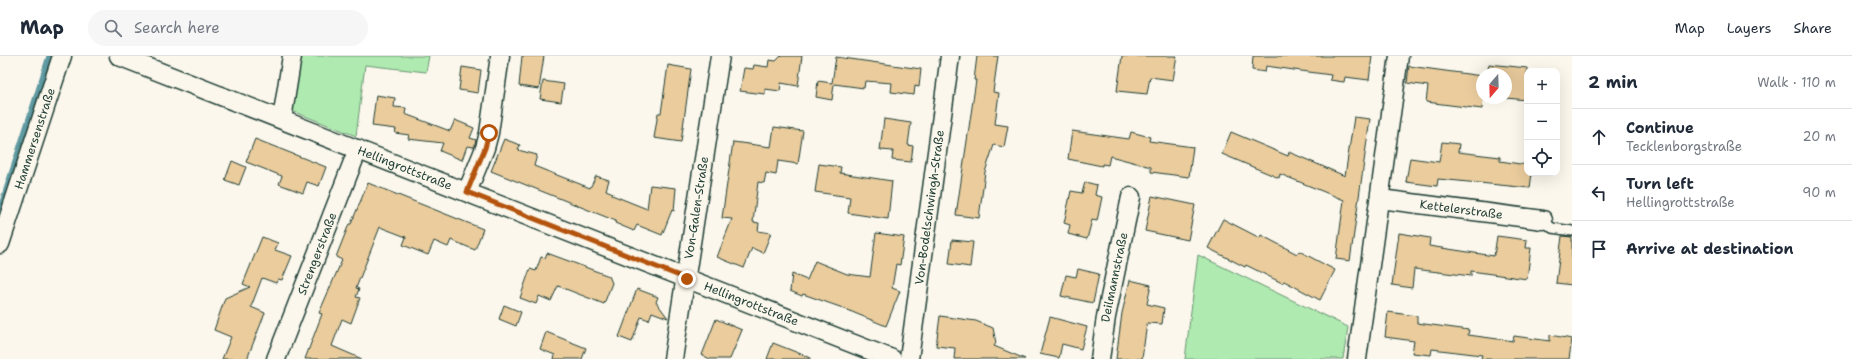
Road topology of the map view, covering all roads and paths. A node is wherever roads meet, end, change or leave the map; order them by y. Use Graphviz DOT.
graph roads {
  1 [pos="62,56"];
  2 [pos="119,56"];
  3 [pos="292,56"];
  4 [pos="500,56"];
  5 [pos="720,56"];
  6 [pos="950,56"];
  7 [pos="1399,56"];
  8 [pos="282,119"];
  9 [pos="358,149"];
  10 [pos="467,192"];
  11 [pos="1131,197"];
  12 [pos="1380,199"];
  13 [pos="1543,220"];
  14 [pos="1572,231"];
  15 [pos="0,244"];
  16 [pos="687,279"];
  17 [pos="276,359"];
  18 [pos="673,359"];
  19 [pos="892,359"];
  20 [pos="909,359"];
  21 [pos="1100,359"];
  22 [pos="1357,359"];
  1 -- 15 [label="street, Hammersenstraße"];
  2 -- 8 [label="street, Hellingrottstraße"];
  3 -- 8 [label="street"];
  4 -- 10 [label="street"];
  5 -- 16 [label="street, Von-Galen-Straße"];
  6 -- 20 [label="street, Von-Bodelschwingh-Straße"];
  7 -- 12 [label="street"];
  8 -- 9 [label="street, Hellingrottstraße"];
  9 -- 10 [label="street, Hellingrottstraße"];
  9 -- 17 [label="street, Strengerstraße"];
  10 -- 16 [label="street, Hellingrottstraße"];
  11 -- 21 [label="street, Deilmannstraße"];
  12 -- 13 [label="street, Kettelerstraße"];
  12 -- 22 [label="street"];
  13 -- 14 [label="lane"];
  16 -- 18 [label="street, Von-Galen-Straße"];
  16 -- 19 [label="street, Hellingrottstraße"];
}
